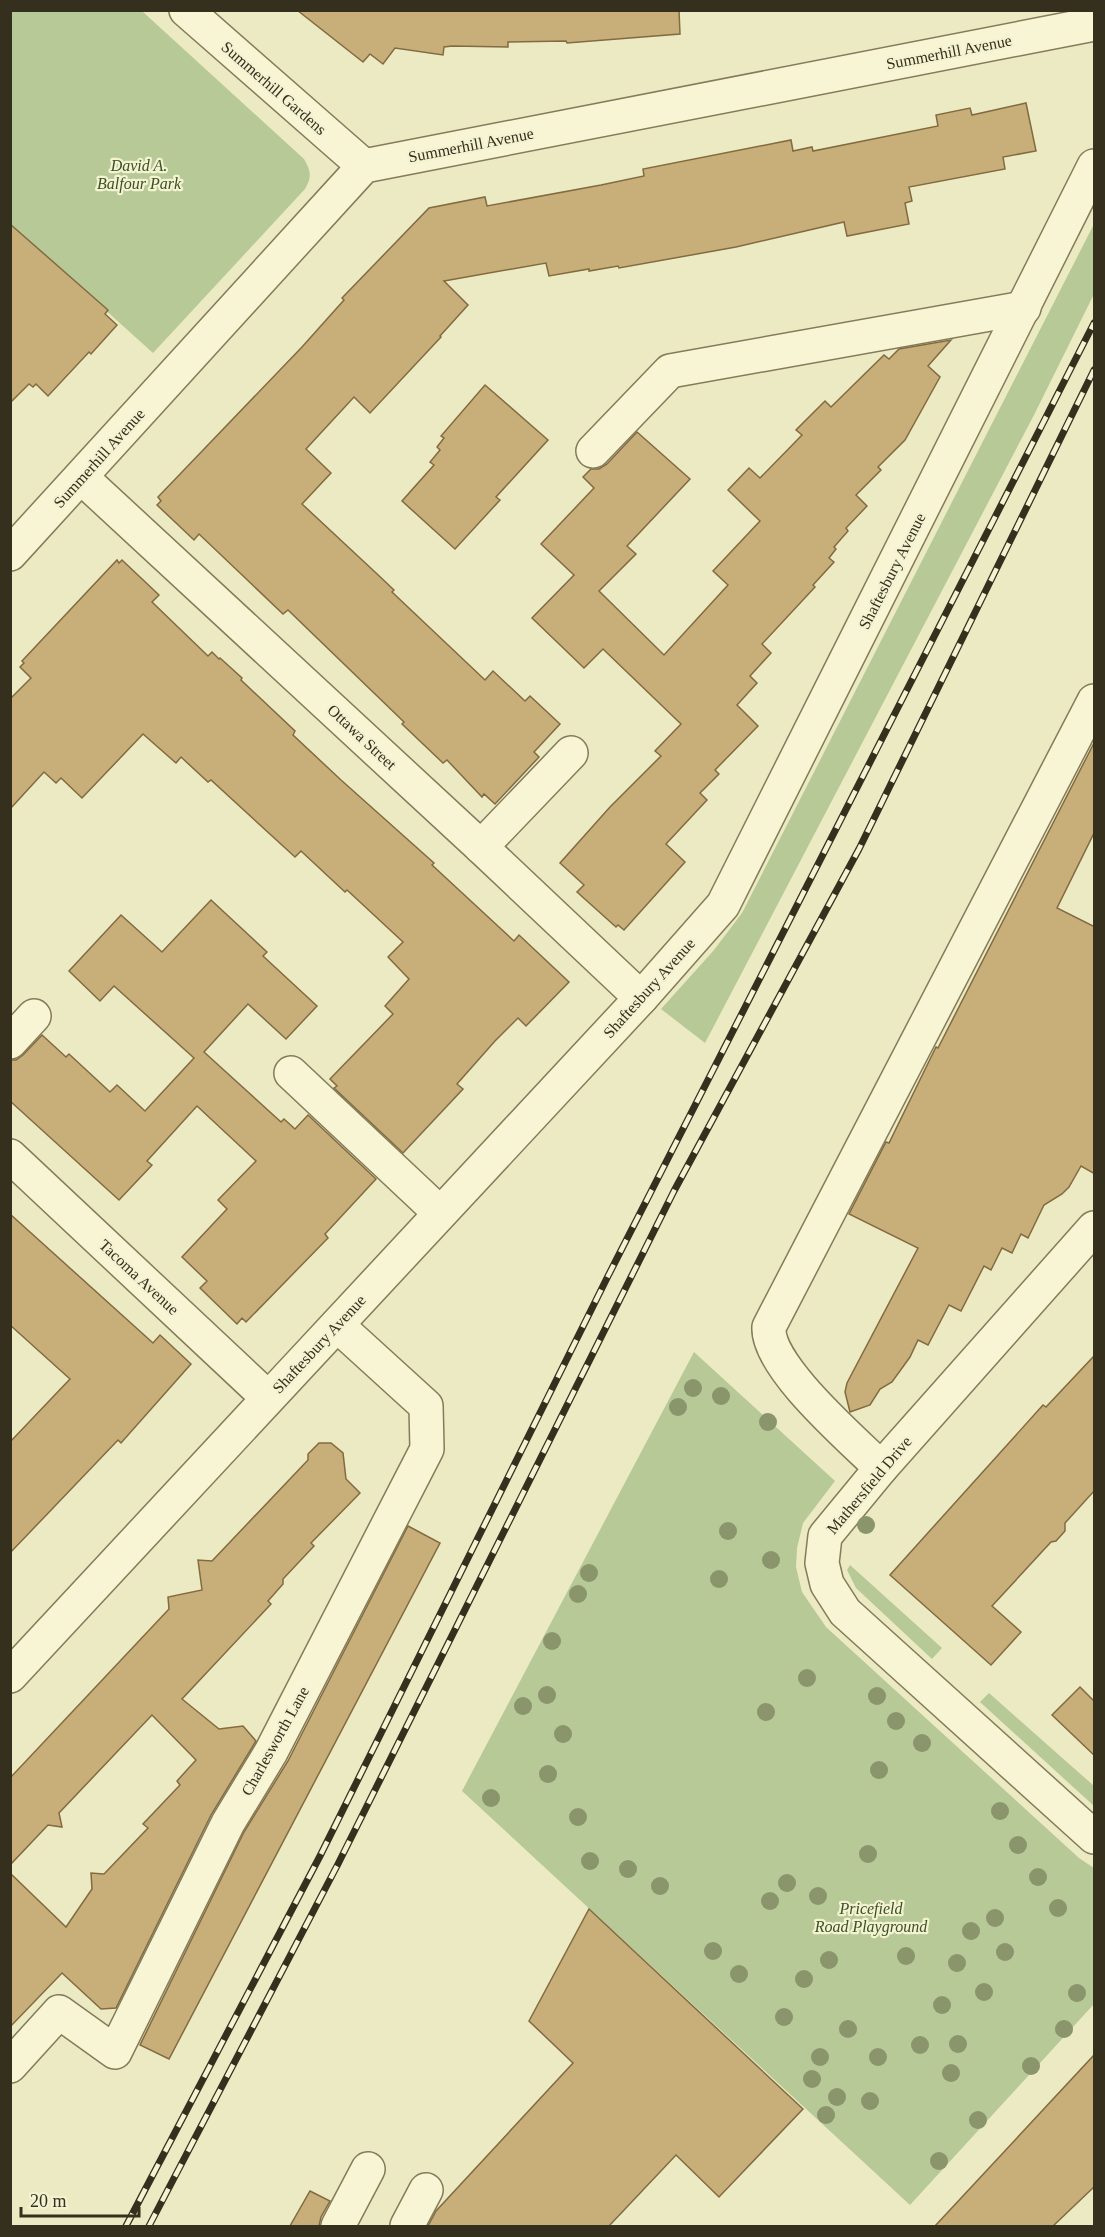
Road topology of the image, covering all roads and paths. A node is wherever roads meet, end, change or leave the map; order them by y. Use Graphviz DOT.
graph roads {
  1 [pos="186,10"];
  2 [pos="1095,24"];
  3 [pos="364,166"];
  4 [pos="1095,166"];
  5 [pos="1024,308"];
  6 [pos="593,452"];
  7 [pos="81,477"];
  8 [pos="10,554"];
  9 [pos="1095,701"];
  10 [pos="572,753"];
  11 [pos="481,847"];
  12 [pos="641,999"];
  13 [pos="34,1016"];
  14 [pos="10,1042"];
  15 [pos="291,1073"];
  16 [pos="10,1156"];
  17 [pos="440,1213"];
  18 [pos="1095,1228"];
  19 [pos="338,1325"];
  20 [pos="268,1398"];
  21 [pos="881,1468"];
  22 [pos="10,1676"];
  23 [pos="1095,1837"];
  24 [pos="10,2066"];
  25 [pos="368,2169"];
  26 [pos="426,2190"];
  27 [pos="338,2226"];
  28 [pos="407,2226"];
  1 -- 3 [label="street, Summerhill Gardens"];
  2 -- 3 [label="street, Summerhill Avenue"];
  3 -- 7 [label="street, Summerhill Avenue"];
  4 -- 5 [label="street, Shaftesbury Avenue"];
  5 -- 6 [label="street"];
  5 -- 12 [label="street, Shaftesbury Avenue"];
  7 -- 8 [label="street, Summerhill Avenue"];
  7 -- 11 [label="street, Ottawa Street"];
  9 -- 21 [label="street"];
  10 -- 11 [label="street"];
  11 -- 12 [label="street, Ottawa Street"];
  12 -- 17 [label="street, Shaftesbury Avenue"];
  13 -- 14 [label="street"];
  15 -- 17 [label="street"];
  16 -- 20 [label="street, Tacoma Avenue"];
  17 -- 19 [label="street, Shaftesbury Avenue"];
  18 -- 21 [label="street, Mathersfield Drive"];
  19 -- 20 [label="street, Shaftesbury Avenue"];
  19 -- 24 [label="street, Charlesworth Lane"];
  20 -- 22 [label="street, Shaftesbury Avenue"];
  21 -- 23 [label="street, Mathersfield Drive"];
  25 -- 27 [label="street"];
  26 -- 28 [label="street"];
}
